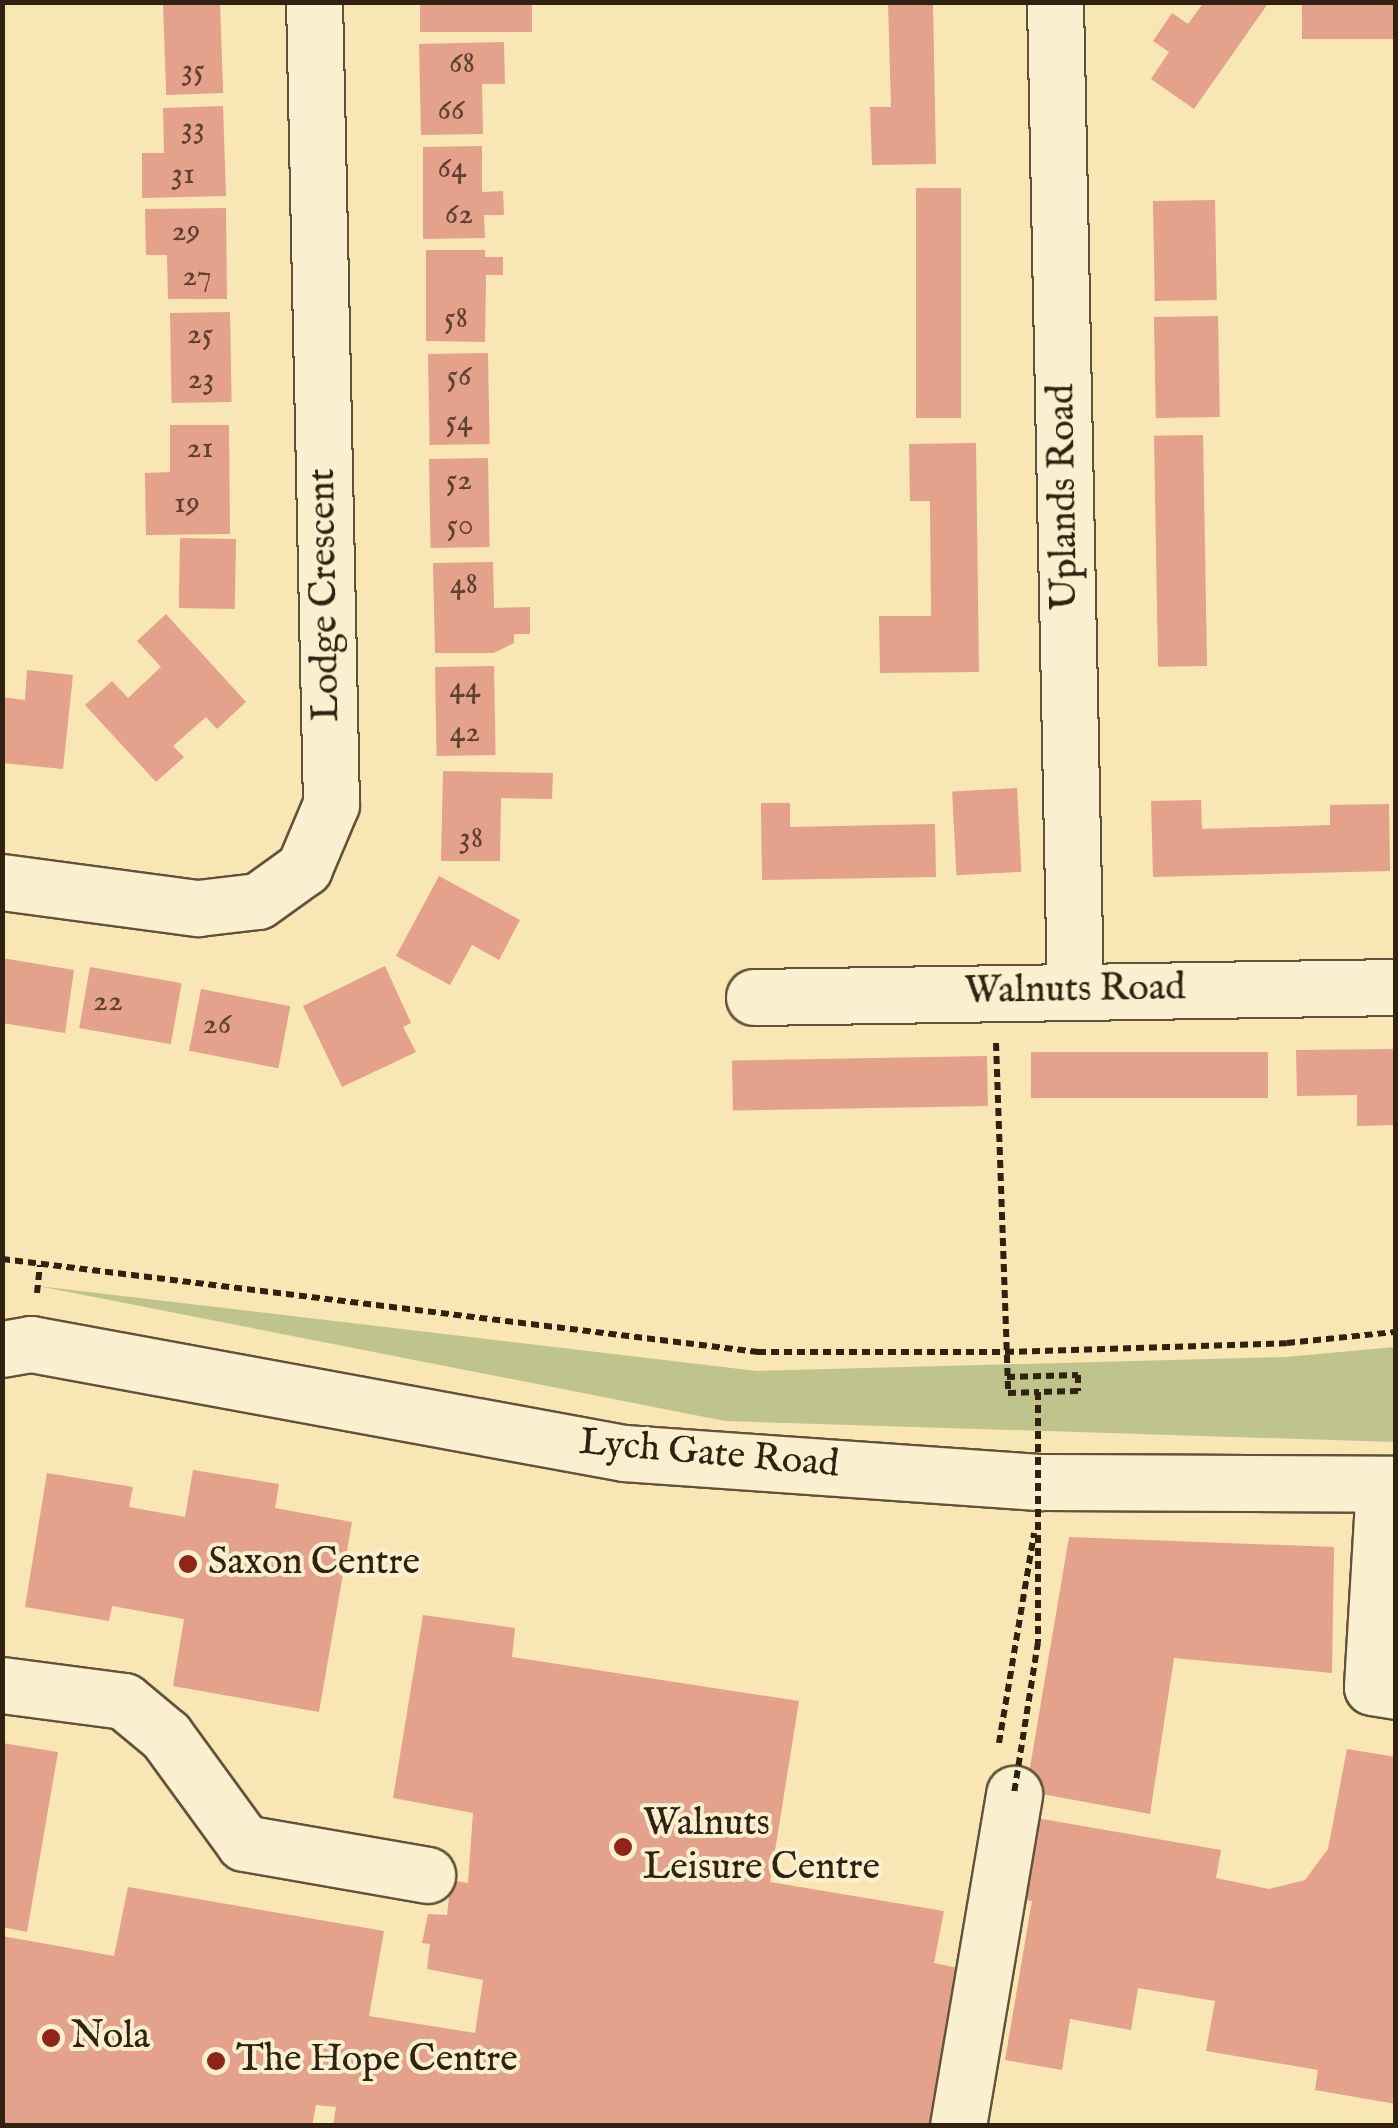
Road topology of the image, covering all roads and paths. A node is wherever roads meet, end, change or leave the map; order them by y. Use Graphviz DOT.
graph roads {
  1 [pos="314,2"];
  2 [pos="1054,2"];
  3 [pos="2,882"];
  4 [pos="1396,987"];
  5 [pos="1075,991"];
  6 [pos="994,992"];
  7 [pos="754,997"];
  8 [pos="2,1259"];
  9 [pos="40,1265"];
  10 [pos="38,1286"];
  11 [pos="1396,1332"];
  12 [pos="17,1347"];
  13 [pos="1006,1352"];
  14 [pos="1008,1377"];
  15 [pos="1038,1392"];
  16 [pos="1042,1482"];
  17 [pos="1390,1484"];
  18 [pos="2,1684"];
  19 [pos="1396,1691"];
  20 [pos="1005,1779"];
  21 [pos="427,1875"];
  22 [pos="958,2126"];
  1 -- 3 [label="street, Lodge Crescent"];
  2 -- 5 [label="street, Uplands Road"];
  4 -- 5 [label="street, Walnuts Road"];
  5 -- 6 [label="street, Walnuts Road"];
  6 -- 7 [label="street, Walnuts Road"];
  6 -- 13 [label="path"];
  8 -- 9 [label="path"];
  9 -- 10 [label="path"];
  9 -- 13 [label="path"];
  11 -- 13 [label="path"];
  12 -- 16 [label="street, Lych Gate Road"];
  13 -- 14 [label="path"];
  14 -- 15 [label="path"];
  14 -- 15 [label="path, bridge"];
  15 -- 20 [label="path, bridge"];
  16 -- 17 [label="street, Lych Gate Road"];
  16 -- 20 [label="path"];
  17 -- 19 [label="street"];
  18 -- 21 [label="street"];
  20 -- 22 [label="street"];
}
